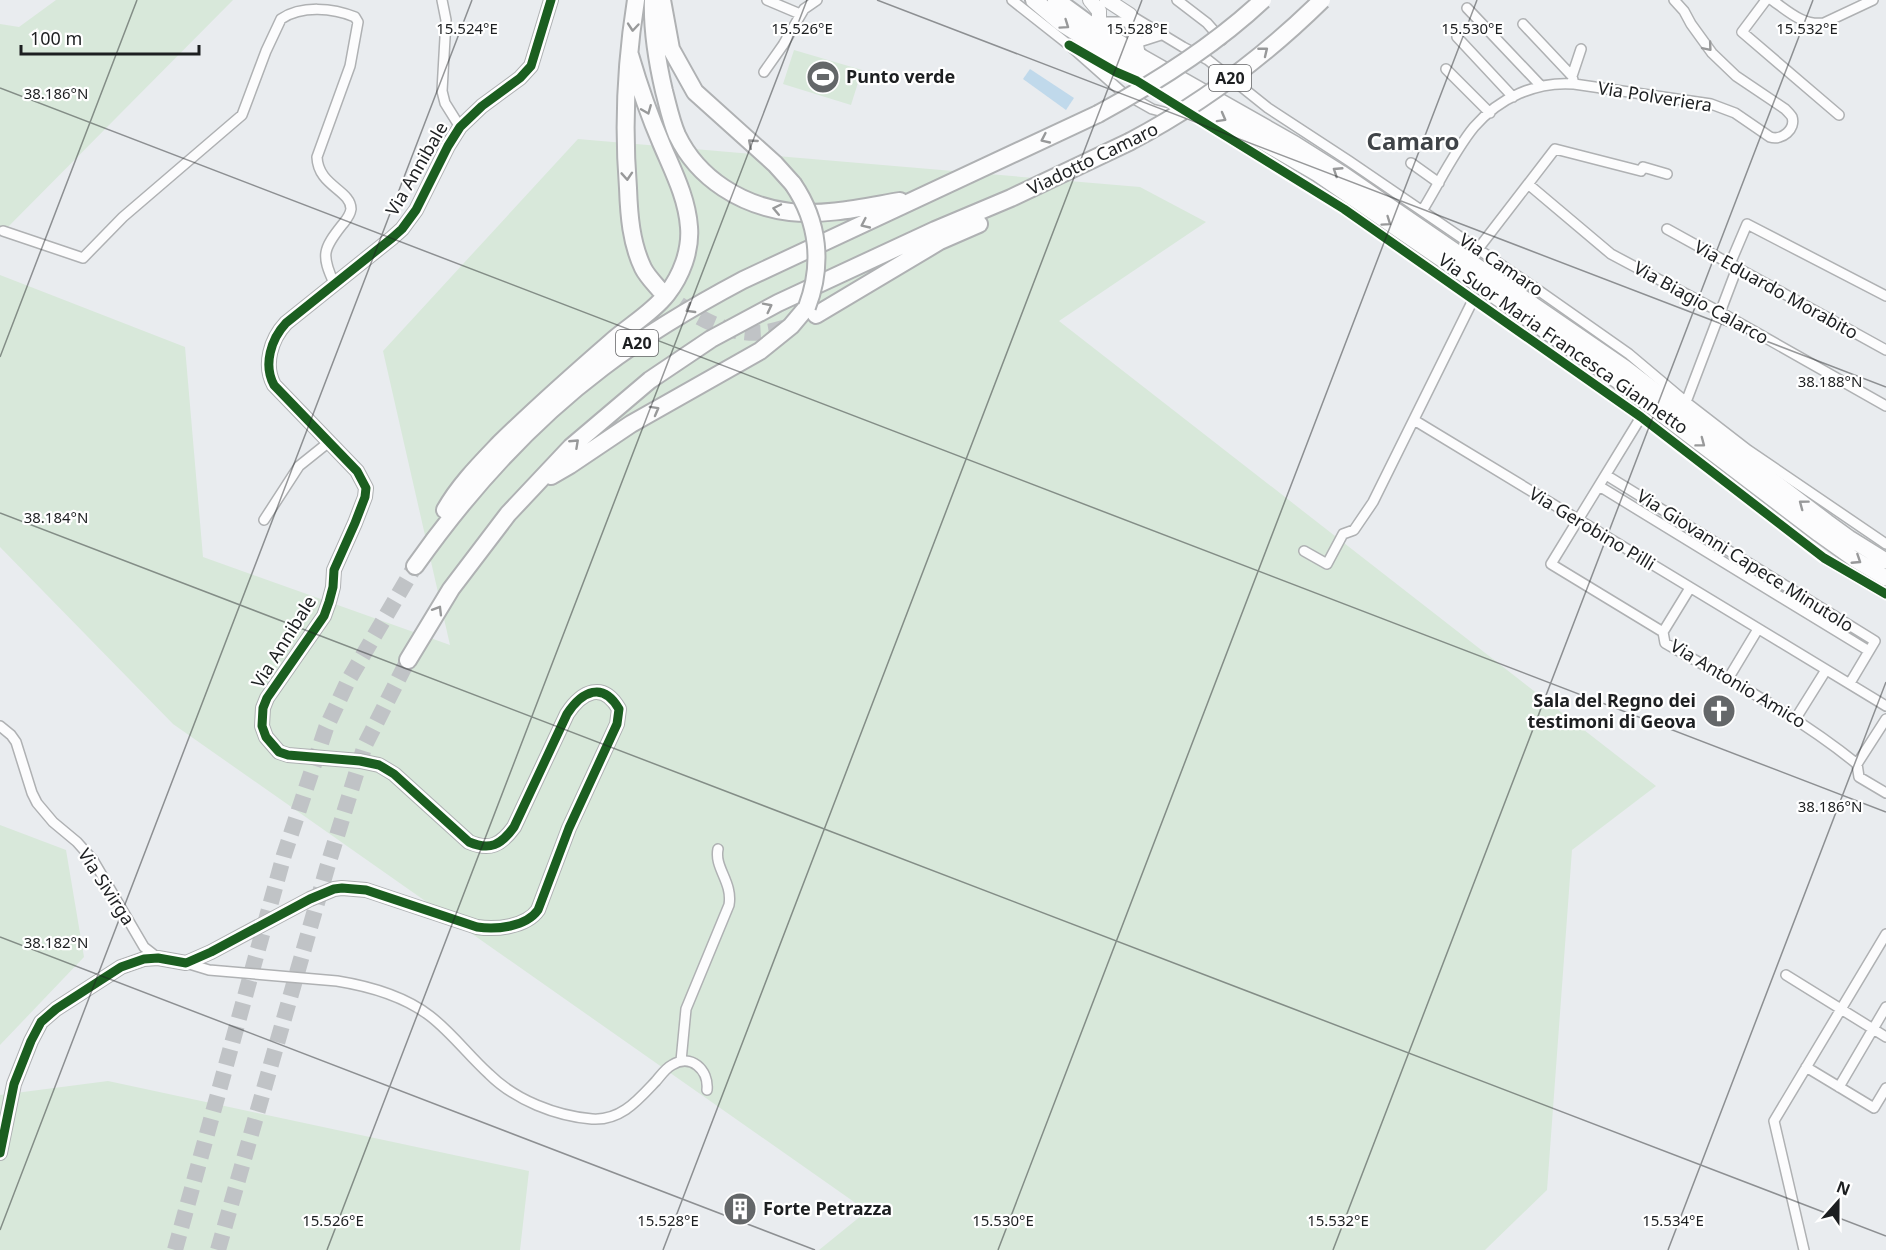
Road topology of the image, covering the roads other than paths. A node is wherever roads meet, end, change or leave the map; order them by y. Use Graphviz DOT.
graph roads {
  1 [pos="442,0"];
  2 [pos="551,0"];
  3 [pos="636,0"];
  4 [pos="653,0"];
  5 [pos="662,0"];
  6 [pos="767,0"];
  7 [pos="817,0"];
  8 [pos="1012,0"];
  9 [pos="1034,0"];
  10 [pos="1056,0"];
  11 [pos="1090,0"];
  12 [pos="1107,0"];
  13 [pos="1177,0"];
  14 [pos="1262,0"];
  15 [pos="1322,0"];
  16 [pos="1674,0"];
  17 [pos="1766,0"];
  18 [pos="1772,0"];
  19 [pos="1873,0"];
  20 [pos="1467,8"];
  21 [pos="800,14"];
  22 [pos="1134,20"];
  23 [pos="1523,24"];
  24 [pos="1161,35"];
  25 [pos="1457,37"];
  26 [pos="1097,43"];
  27 [pos="1132,47"];
  28 [pos="1581,50"];
  29 [pos="630,55"];
  30 [pos="1446,69"];
  31 [pos="764,72"];
  32 [pos="1573,80"];
  33 [pos="1541,86"];
  34 [pos="1513,97"];
  35 [pos="1490,113"];
  36 [pos="1839,115"];
  37 [pos="460,126"];
  38 [pos="1214,130"];
  39 [pos="1411,163"];
  40 [pos="1667,174"];
  41 [pos="1439,183"];
  42 [pos="1528,184"];
  43 [pos="918,198"];
  44 [pos="1422,211"];
  45 [pos="1667,229"];
  46 [pos="3,231"];
  47 [pos="938,236"];
  48 [pos="1478,249"];
  49 [pos="1734,266"];
  50 [pos="334,283"];
  51 [pos="660,290"];
  52 [pos="1886,296"];
  53 [pos="1473,300"];
  54 [pos="811,311"];
  55 [pos="1720,312"];
  56 [pos="1886,350"];
  57 [pos="1686,402"];
  58 [pos="1886,406"];
  59 [pos="1641,417"];
  60 [pos="1414,420"];
  61 [pos="329,442"];
  62 [pos="1606,475"];
  63 [pos="534,485"];
  64 [pos="1599,486"];
  65 [pos="264,520"];
  66 [pos="1578,520"];
  67 [pos="1886,544"];
  68 [pos="1304,551"];
  69 [pos="1886,561"];
  70 [pos="1886,578"];
  71 [pos="1690,588"];
  72 [pos="1886,594"];
  73 [pos="1758,629"];
  74 [pos="1663,632"];
  75 [pos="1869,651"];
  76 [pos="408,660"];
  77 [pos="1826,669"];
  78 [pos="1728,679"];
  79 [pos="1850,683"];
  80 [pos="1886,706"];
  81 [pos="1796,718"];
  82 [pos="1886,719"];
  83 [pos="0,726"];
  84 [pos="1857,764"];
  85 [pos="1886,792"];
  86 [pos="718,849"];
  87 [pos="1886,934"];
  88 [pos="1876,951"];
  89 [pos="1886,957"];
  90 [pos="158,958"];
  91 [pos="186,963"];
  92 [pos="1786,975"];
  93 [pos="1886,1008"];
  94 [pos="1841,1009"];
  95 [pos="1873,1029"];
  96 [pos="1886,1037"];
  97 [pos="681,1061"];
  98 [pos="1806,1067"];
  99 [pos="1839,1087"];
  100 [pos="1886,1088"];
  101 [pos="707,1090"];
  102 [pos="0,1153"];
  103 [pos="1804,1250"];
  1 -- 37 [label="street"];
  2 -- 37 [label="street, Via Annibale"];
  3 -- 29 [label="highway, one-way"];
  43 -- 4 [label="highway, one-way"];
  54 -- 5 [label="highway, one-way, bridge"];
  6 -- 21 [label="street"];
  7 -- 21 [label="street"];
  8 -- 26 [label="street"];
  9 -- 26 [label="highway, one-way"];
  10 -- 26 [label="highway"];
  11 -- 26 [label="street"];
  12 -- 22 [label="street, Via Camaro"];
  13 -- 14 [label="street"];
  14 -- 43 [label="highway, A20, one-way, bridge"];
  47 -- 15 [label="highway, Viadotto Camaro / A20, one-way, bridge"];
  16 -- 32 [label="street, Via Polveriera, one-way"];
  17 -- 36 [label="street"];
  18 -- 19 [label="street"];
  20 -- 33 [label="street"];
  21 -- 31 [label="street"];
  22 -- 24 [label="street, Via Camaro"];
  22 -- 26 [label="street"];
  22 -- 27 [label="street"];
  23 -- 32 [label="street"];
  24 -- 27 [label="street"];
  24 -- 44 [label="street, Via Camaro"];
  25 -- 34 [label="street"];
  26 -- 27 [label="highway"];
  26 -- 38 [label="street"];
  26 -- 38 [label="street"];
  26 -- 70 [label="main road, one-way"];
  69 -- 27 [label="main road, one-way"];
  28 -- 32 [label="street"];
  29 -- 43 [label="highway, A20"];
  29 -- 51 [label="highway, one-way"];
  30 -- 35 [label="street"];
  32 -- 33 [label="street, Via Polveriera"];
  33 -- 34 [label="street, Via Polveriera"];
  34 -- 35 [label="street, Via Polveriera"];
  35 -- 41 [label="street, Via Polveriera"];
  37 -- 50 [label="street, Via Annibale"];
  38 -- 53 [label="street, Via Suor Maria Francesca Giannetto"];
  39 -- 41 [label="street"];
  40 -- 42 [label="street"];
  41 -- 44 [label="street, Via Polveriera"];
  42 -- 48 [label="street"];
  42 -- 55 [label="street, Via Biagio Calarco"];
  44 -- 48 [label="street, Via Camaro"];
  45 -- 49 [label="street, Via Eduardo Morabito"];
  46 -- 50 [label="street"];
  47 -- 54 [label="highway"];
  63 -- 47 [label="highway, A20, one-way"];
  48 -- 57 [label="street, Via Camaro"];
  49 -- 52 [label="street"];
  49 -- 55 [label="street"];
  49 -- 56 [label="street, Via Eduardo Morabito"];
  50 -- 61 [label="street, Via Annibale"];
  53 -- 59 [label="street, Via Suor Maria Francesca Giannetto"];
  53 -- 60 [label="street"];
  63 -- 54 [label="highway, one-way"];
  55 -- 57 [label="street"];
  55 -- 58 [label="street, Via Biagio Calarco"];
  57 -- 67 [label="street, Via Camaro"];
  59 -- 62 [label="street"];
  59 -- 72 [label="street, Via Suor Maria Francesca Giannetto"];
  60 -- 66 [label="street, Via Gerobino Pilli"];
  60 -- 68 [label="street"];
  61 -- 65 [label="street"];
  61 -- 91 [label="street, Via Annibale"];
  62 -- 64 [label="street"];
  62 -- 75 [label="street, Via Giovanni Capece Minutolo"];
  76 -- 63 [label="highway, A20, one-way"];
  64 -- 66 [label="street"];
  64 -- 75 [label="street, Via Giovanni Capece Minutolo"];
  66 -- 71 [label="street, Via Gerobino Pilli"];
  66 -- 74 [label="street, Via Antonio Amico"];
  71 -- 73 [label="street, Via Gerobino Pilli"];
  71 -- 74 [label="street"];
  73 -- 77 [label="street, Via Gerobino Pilli"];
  73 -- 78 [label="street"];
  74 -- 78 [label="street, Via Antonio Amico"];
  75 -- 79 [label="street"];
  77 -- 79 [label="street, Via Gerobino Pilli"];
  77 -- 81 [label="street"];
  78 -- 81 [label="street, Via Antonio Amico"];
  79 -- 80 [label="street, Via Gerobino Pilli"];
  81 -- 84 [label="street, Via Antonio Amico"];
  82 -- 84 [label="street"];
  83 -- 90 [label="street, Via Sivirga"];
  84 -- 85 [label="street, Via Antonio Amico"];
  86 -- 97 [label="street"];
  87 -- 88 [label="street"];
  88 -- 89 [label="street"];
  88 -- 94 [label="street"];
  90 -- 91 [label="street"];
  90 -- 102 [label="street"];
  91 -- 97 [label="street"];
  92 -- 94 [label="street"];
  93 -- 95 [label="street"];
  94 -- 95 [label="street"];
  94 -- 98 [label="street"];
  95 -- 96 [label="street"];
  95 -- 99 [label="street"];
  97 -- 101 [label="street"];
  98 -- 99 [label="street"];
  98 -- 103 [label="street"];
  99 -- 100 [label="street"];
}
